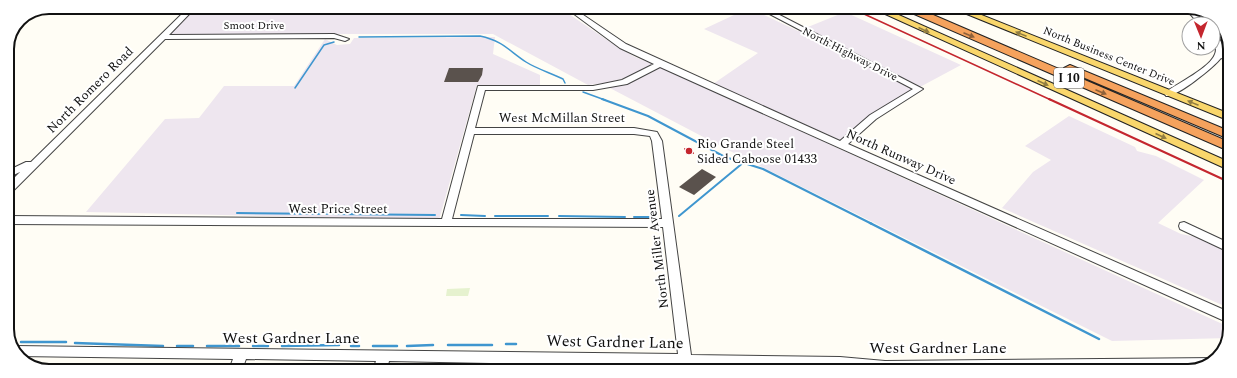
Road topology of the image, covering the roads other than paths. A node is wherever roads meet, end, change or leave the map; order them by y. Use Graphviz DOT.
graph roads {
  1 [pos="186,14"];
  2 [pos="578,14"];
  3 [pos="773,14"];
  4 [pos="889,14"];
  5 [pos="937,14"];
  6 [pos="938,14"];
  7 [pos="971,14"];
  8 [pos="162,37"];
  9 [pos="345,39"];
  10 [pos="1218,56"];
  11 [pos="660,64"];
  12 [pos="1169,94"];
  13 [pos="1223,115"];
  14 [pos="470,131"];
  15 [pos="1223,132"];
  16 [pos="654,134"];
  17 [pos="1223,144"];
  18 [pos="841,145"];
  19 [pos="39,159"];
  20 [pos="1223,163"];
  21 [pos="14,172"];
  22 [pos="14,179"];
  23 [pos="14,220"];
  24 [pos="446,223"];
  25 [pos="668,223"];
  26 [pos="1184,226"];
  27 [pos="1223,245"];
  28 [pos="1223,315"];
  29 [pos="22,351"];
  30 [pos="242,355"];
  31 [pos="384,355"];
  32 [pos="685,360"];
  33 [pos="1198,362"];
  34 [pos="238,364"];
  35 [pos="382,364"];
  36 [pos="496,364"];
  37 [pos="849,364"];
  38 [pos="1124,364"];
  1 -- 8 [label="street, North Romero Road"];
  2 -- 11 [label="street, North Runway Drive"];
  3 -- 18 [label="street, North Highway Drive"];
  4 -- 20 [label="main road, one-way"];
  5 -- 17 [label="highway, I 10, one-way"];
  6 -- 15 [label="highway, I 10"];
  12 -- 7 [label="main road, North Business Center Drive, one-way"];
  8 -- 9 [label="street, Smoot Drive"];
  8 -- 19 [label="street, North Romero Road"];
  10 -- 12 [label="street"];
  11 -- 14 [label="street"];
  11 -- 18 [label="street, North Runway Drive"];
  13 -- 12 [label="main road, North Business Center Drive, one-way"];
  14 -- 16 [label="street, West McMillan Street"];
  14 -- 24 [label="street"];
  16 -- 25 [label="street, North Miller Avenue"];
  18 -- 28 [label="street, North Runway Drive"];
  19 -- 21 [label="street"];
  19 -- 22 [label="street, North Romero Road"];
  23 -- 24 [label="street, West Price Street"];
  24 -- 25 [label="street, West Price Street"];
  25 -- 32 [label="street, North Miller Avenue"];
  26 -- 27 [label="street"];
  29 -- 30 [label="street, West Gardner Lane"];
  30 -- 31 [label="street, West Gardner Lane"];
  30 -- 34 [label="street"];
  31 -- 35 [label="street"];
  31 -- 36 [label="street, West Gardner Lane"];
  32 -- 36 [label="street, West Gardner Lane"];
  32 -- 37 [label="street, West Gardner Lane"];
  33 -- 38 [label="street, West Gardner Lane"];
}
